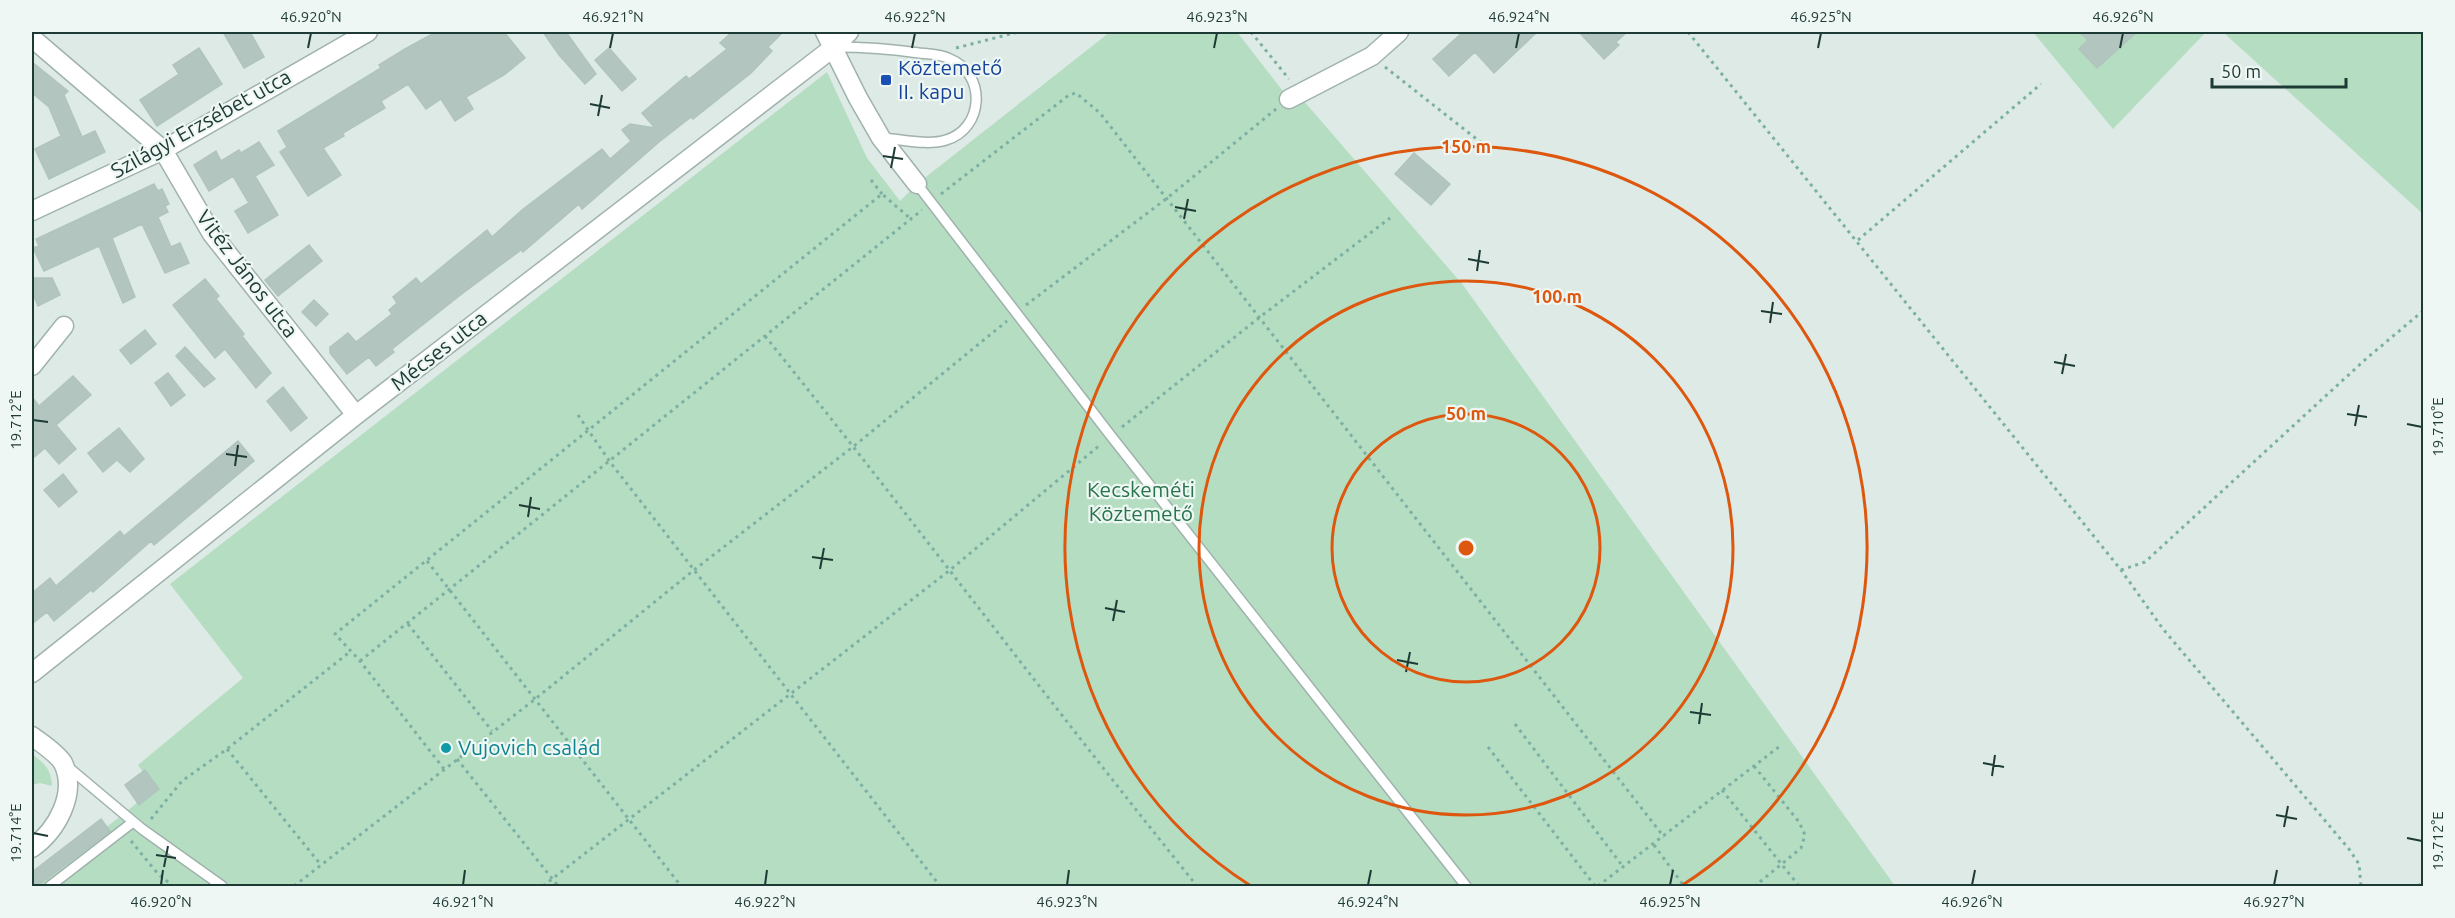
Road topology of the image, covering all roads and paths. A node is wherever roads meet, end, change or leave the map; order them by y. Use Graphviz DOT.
graph roads {
  1 [pos="368,32"];
  2 [pos="849,32"];
  3 [pos="1018,32"];
  4 [pos="1251,32"];
  5 [pos="1399,32"];
  6 [pos="1688,32"];
  7 [pos="32,38"];
  8 [pos="829,39"];
  9 [pos="941,56"];
  10 [pos="1372,56"];
  11 [pos="2041,84"];
  12 [pos="1289,99"];
  13 [pos="881,138"];
  14 [pos="1488,148"];
  15 [pos="163,150"];
  16 [pos="871,180"];
  17 [pos="917,184"];
  18 [pos="882,194"];
  19 [pos="1166,199"];
  20 [pos="931,201"];
  21 [pos="32,211"];
  22 [pos="1390,218"];
  23 [pos="912,220"];
  24 [pos="1858,240"];
  25 [pos="2424,310"];
  26 [pos="1017,312"];
  27 [pos="1260,317"];
  28 [pos="64,326"];
  29 [pos="765,336"];
  30 [pos="32,366"];
  31 [pos="356,415"];
  32 [pos="578,415"];
  33 [pos="590,431"];
  34 [pos="1111,436"];
  35 [pos="854,446"];
  36 [pos="610,462"];
  37 [pos="427,561"];
  38 [pos="694,570"];
  39 [pos="950,570"];
  40 [pos="2121,570"];
  41 [pos="450,590"];
  42 [pos="408,624"];
  43 [pos="351,651"];
  44 [pos="360,661"];
  45 [pos="32,673"];
  46 [pos="789,694"];
  47 [pos="534,700"];
  48 [pos="1515,724"];
  49 [pos="492,732"];
  50 [pos="32,736"];
  51 [pos="1780,746"];
  52 [pos="1488,747"];
  53 [pos="227,749"];
  54 [pos="457,759"];
  55 [pos="62,761"];
  56 [pos="1754,766"];
  57 [pos="444,769"];
  58 [pos="1722,790"];
  59 [pos="630,821"];
  60 [pos="138,826"];
  61 [pos="1664,837"];
  62 [pos="1654,845"];
  63 [pos="32,848"];
  64 [pos="1783,864"];
  65 [pos="321,865"];
  66 [pos="1624,868"];
  67 [pos="552,880"];
  68 [pos="2424,881"];
  69 [pos="50,886"];
  70 [pos="173,886"];
  71 [pos="222,886"];
  72 [pos="294,886"];
  73 [pos="543,886"];
  74 [pos="558,886"];
  75 [pos="681,886"];
  76 [pos="940,886"];
  77 [pos="1197,886"];
  78 [pos="1466,886"];
  79 [pos="1597,886"];
  80 [pos="1684,886"];
  81 [pos="1755,886"];
  82 [pos="1799,886"];
  83 [pos="2361,886"];
  84 [pos="2418,886"];
  1 -- 15 [label="street, Szilágyi Erzsébet utca"];
  2 -- 8 [label="street, Mécses utca"];
  3 -- 9 [label="path"];
  4 -- 12 [label="path"];
  5 -- 10 [label="street"];
  6 -- 24 [label="path"];
  7 -- 15 [label="street, Vitéz János utca"];
  8 -- 9 [label="lane"];
  8 -- 13 [label="street"];
  8 -- 31 [label="street, Mécses utca"];
  9 -- 13 [label="lane"];
  10 -- 12 [label="street"];
  10 -- 14 [label="path"];
  11 -- 24 [label="path"];
  12 -- 19 [label="path"];
  13 -- 17 [label="street"];
  15 -- 21 [label="street, Szilágyi Erzsébet utca"];
  15 -- 31 [label="street, Vitéz János utca"];
  16 -- 18 [label="path"];
  17 -- 20 [label="lane"];
  18 -- 23 [label="path"];
  18 -- 33 [label="path"];
  19 -- 20 [label="path"];
  19 -- 26 [label="path"];
  19 -- 27 [label="path"];
  20 -- 23 [label="path"];
  20 -- 26 [label="lane"];
  22 -- 27 [label="path"];
  23 -- 29 [label="path"];
  24 -- 40 [label="path"];
  25 -- 40 [label="path"];
  26 -- 34 [label="lane"];
  26 -- 35 [label="path"];
  27 -- 34 [label="path"];
  27 -- 61 [label="path"];
  28 -- 30 [label="street"];
  29 -- 35 [label="path"];
  29 -- 36 [label="path"];
  31 -- 45 [label="street, Mécses utca"];
  32 -- 33 [label="path"];
  33 -- 36 [label="path"];
  33 -- 37 [label="path"];
  34 -- 39 [label="path"];
  34 -- 78 [label="lane"];
  35 -- 38 [label="path"];
  35 -- 39 [label="path"];
  36 -- 38 [label="path"];
  36 -- 41 [label="path"];
  37 -- 41 [label="path"];
  37 -- 43 [label="path"];
  38 -- 46 [label="path"];
  38 -- 47 [label="path"];
  39 -- 46 [label="path"];
  39 -- 77 [label="path"];
  40 -- 83 [label="path"];
  41 -- 42 [label="path"];
  41 -- 47 [label="path"];
  42 -- 44 [label="path"];
  42 -- 49 [label="path"];
  43 -- 44 [label="path"];
  43 -- 53 [label="path"];
  44 -- 57 [label="path"];
  46 -- 59 [label="path"];
  46 -- 76 [label="path"];
  47 -- 49 [label="path"];
  47 -- 59 [label="path"];
  48 -- 66 [label="path"];
  49 -- 54 [label="path"];
  50 -- 55 [label="street"];
  51 -- 56 [label="path"];
  52 -- 79 [label="path"];
  53 -- 60 [label="path"];
  53 -- 65 [label="path"];
  54 -- 57 [label="path"];
  54 -- 67 [label="path"];
  55 -- 60 [label="lane"];
  55 -- 63 [label="street"];
  56 -- 58 [label="path"];
  56 -- 64 [label="path"];
  57 -- 65 [label="path"];
  58 -- 61 [label="path"];
  58 -- 64 [label="path"];
  59 -- 67 [label="path"];
  59 -- 75 [label="path"];
  60 -- 69 [label="lane"];
  60 -- 70 [label="path"];
  60 -- 71 [label="lane"];
  61 -- 62 [label="path"];
  62 -- 66 [label="path"];
  62 -- 80 [label="path"];
  64 -- 81 [label="path"];
  64 -- 82 [label="path"];
  65 -- 72 [label="path"];
  66 -- 79 [label="path"];
  67 -- 73 [label="path"];
  67 -- 74 [label="path"];
  68 -- 84 [label="path"];
}
